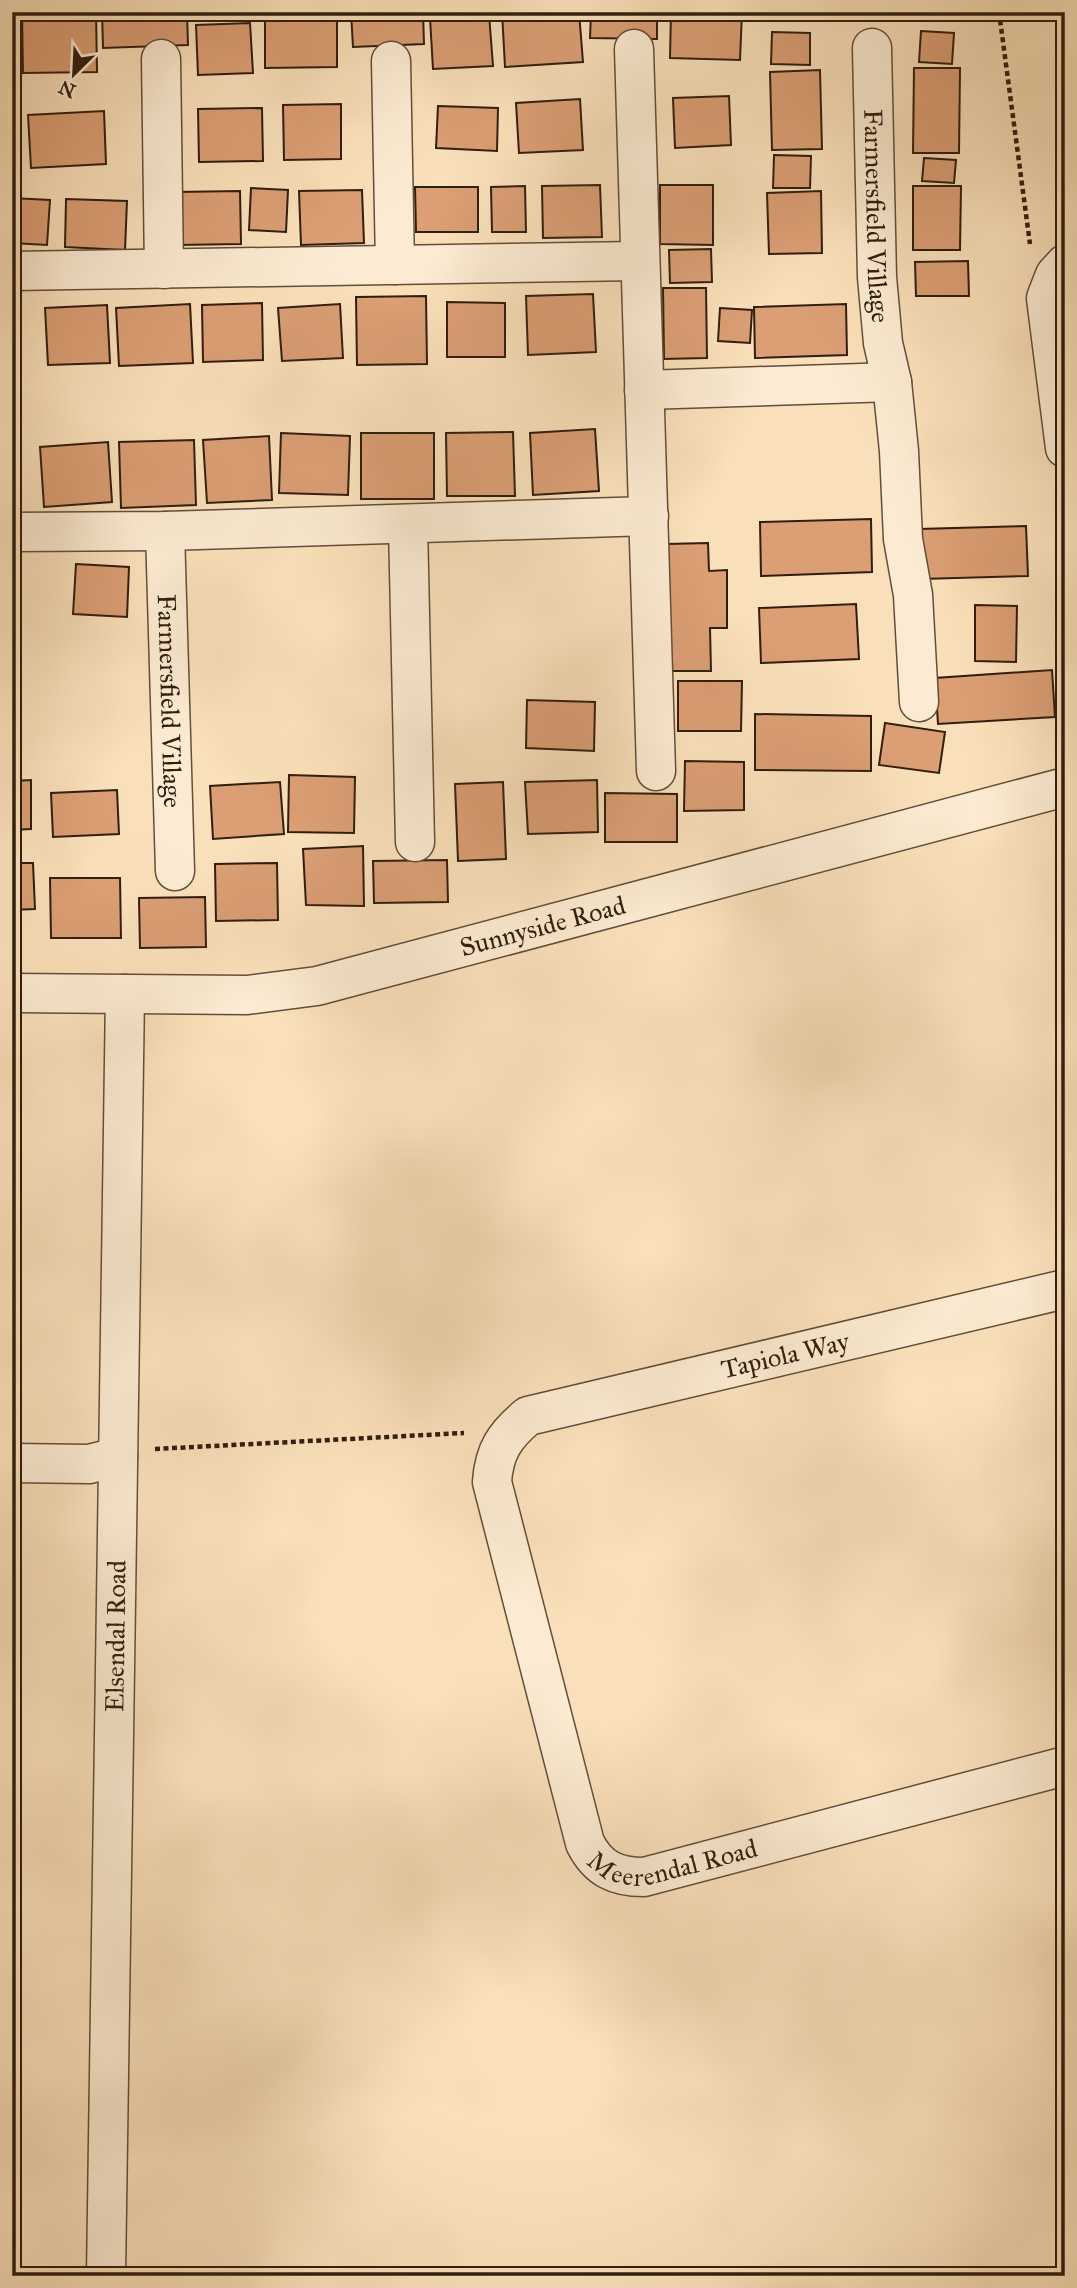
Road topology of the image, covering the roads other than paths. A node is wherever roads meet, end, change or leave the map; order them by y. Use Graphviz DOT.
graph roads {
  1 [pos="872,48"];
  2 [pos="634,49"];
  3 [pos="161,59"];
  4 [pos="391,61"];
  5 [pos="638,261"];
  6 [pos="395,265"];
  7 [pos="164,269"];
  8 [pos="1060,269"];
  9 [pos="12,271"];
  10 [pos="892,382"];
  11 [pos="644,390"];
  12 [pos="1065,448"];
  13 [pos="649,516"];
  14 [pos="408,524"];
  15 [pos="165,531"];
  16 [pos="12,532"];
  17 [pos="919,702"];
  18 [pos="656,771"];
  19 [pos="1065,788"];
  20 [pos="415,842"];
  21 [pos="175,871"];
  22 [pos="12,993"];
  23 [pos="125,994"];
  24 [pos="1065,1289"];
  25 [pos="510,1430"];
  26 [pos="118,1457"];
  27 [pos="12,1463"];
  28 [pos="1065,1766"];
  29 [pos="106,2276"];
  1 -- 10 [label="street, Farmersfield Village"];
  2 -- 5 [label="street"];
  3 -- 7 [label="street"];
  4 -- 6 [label="street"];
  5 -- 6 [label="street"];
  5 -- 11 [label="street"];
  6 -- 7 [label="street"];
  7 -- 9 [label="street"];
  8 -- 12 [label="street"];
  10 -- 11 [label="street"];
  10 -- 17 [label="street, Farmersfield Village"];
  11 -- 13 [label="street"];
  13 -- 14 [label="street"];
  13 -- 18 [label="street"];
  14 -- 15 [label="street"];
  14 -- 20 [label="street"];
  15 -- 16 [label="street"];
  15 -- 21 [label="street, Farmersfield Village"];
  19 -- 23 [label="street, Sunnyside Road"];
  22 -- 23 [label="street, Sunnyside Road"];
  23 -- 26 [label="street, Elsendal Road"];
  24 -- 25 [label="street, Tapiola Way"];
  25 -- 28 [label="street, Meerendal Road"];
  26 -- 27 [label="street"];
  26 -- 29 [label="street, Elsendal Road"];
}
